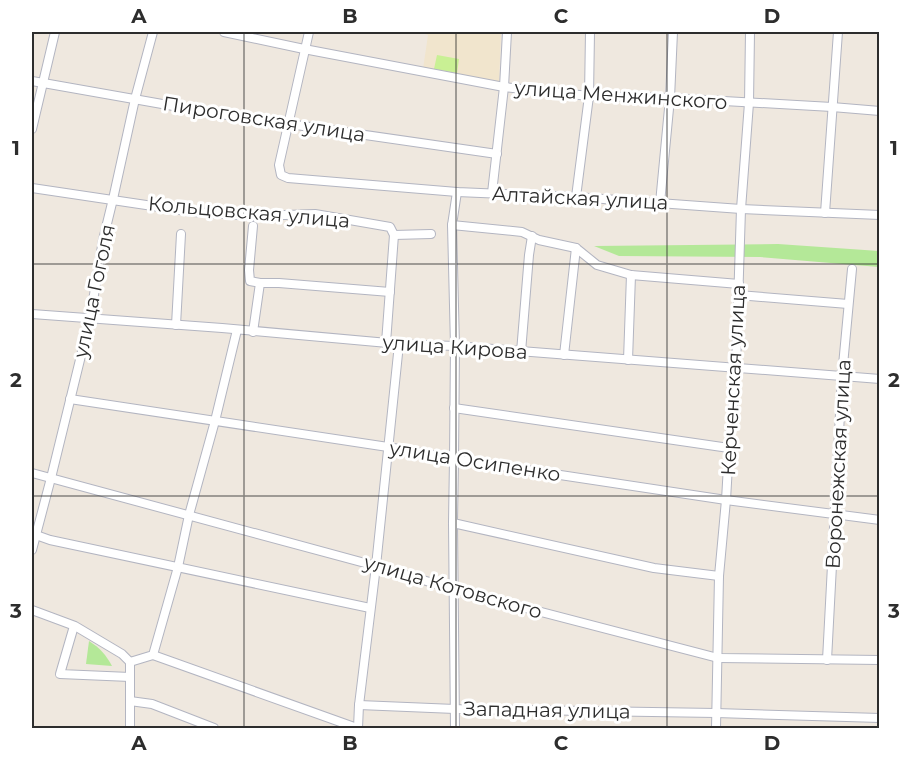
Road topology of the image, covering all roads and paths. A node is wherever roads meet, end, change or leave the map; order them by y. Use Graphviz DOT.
graph roads {
  1 [pos="55,32"];
  2 [pos="153,32"];
  3 [pos="224,32"];
  4 [pos="309,32"];
  5 [pos="507,32"];
  6 [pos="590,32"];
  7 [pos="673,32"];
  8 [pos="750,32"];
  9 [pos="838,32"];
  10 [pos="304,49"];
  11 [pos="32,81"];
  12 [pos="42,83"];
  13 [pos="504,87"];
  14 [pos="589,96"];
  15 [pos="670,98"];
  16 [pos="135,99"];
  17 [pos="749,103"];
  18 [pos="832,107"];
  19 [pos="879,111"];
  20 [pos="288,124"];
  21 [pos="32,129"];
  22 [pos="497,154"];
  23 [pos="32,188"];
  24 [pos="457,192"];
  25 [pos="492,193"];
  26 [pos="576,197"];
  27 [pos="113,199"];
  28 [pos="660,203"];
  29 [pos="741,208"];
  30 [pos="825,213"];
  31 [pos="879,215"];
  32 [pos="452,225"];
  33 [pos="253,226"];
  34 [pos="181,234"];
  35 [pos="429,234"];
  36 [pos="394,235"];
  37 [pos="532,236"];
  38 [pos="576,248"];
  39 [pos="852,269"];
  40 [pos="631,275"];
  41 [pos="260,284"];
  42 [pos="739,284"];
  43 [pos="390,292"];
  44 [pos="738,296"];
  45 [pos="848,304"];
  46 [pos="32,314"];
  47 [pos="90,319"];
  48 [pos="176,325"];
  49 [pos="237,330"];
  50 [pos="253,332"];
  51 [pos="386,343"];
  52 [pos="399,344"];
  53 [pos="455,346"];
  54 [pos="521,352"];
  55 [pos="564,355"];
  56 [pos="628,360"];
  57 [pos="736,368"];
  58 [pos="842,376"];
  59 [pos="879,379"];
  60 [pos="70,399"];
  61 [pos="454,408"];
  62 [pos="215,421"];
  63 [pos="388,447"];
  64 [pos="729,448"];
  65 [pos="454,459"];
  66 [pos="32,473"];
  67 [pos="51,478"];
  68 [pos="726,500"];
  69 [pos="189,515"];
  70 [pos="835,515"];
  71 [pos="879,520"];
  72 [pos="453,523"];
  73 [pos="36,535"];
  74 [pos="32,550"];
  75 [pos="376,566"];
  76 [pos="178,567"];
  77 [pos="719,576"];
  78 [pos="453,589"];
  79 [pos="370,609"];
  80 [pos="32,610"];
  81 [pos="74,626"];
  82 [pos="153,656"];
  83 [pos="718,658"];
  84 [pos="827,660"];
  85 [pos="879,660"];
  86 [pos="130,662"];
  87 [pos="130,677"];
  88 [pos="130,701"];
  89 [pos="359,705"];
  90 [pos="455,709"];
  91 [pos="716,712"];
  92 [pos="879,718"];
  93 [pos="130,729"];
  94 [pos="214,729"];
  95 [pos="357,729"];
  96 [pos="455,729"];
  97 [pos="716,729"];
  1 -- 12 [label="street"];
  2 -- 16 [label="street, улица Гоголя"];
  3 -- 10 [label="street, улица Менжинского"];
  4 -- 10 [label="street"];
  5 -- 13 [label="street"];
  6 -- 14 [label="street"];
  7 -- 15 [label="street"];
  8 -- 17 [label="street, Керченская улица"];
  9 -- 18 [label="street"];
  10 -- 13 [label="street, улица Менжинского"];
  10 -- 20 [label="street"];
  11 -- 12 [label="street, Пироговская улица"];
  12 -- 16 [label="street, Пироговская улица"];
  12 -- 21 [label="street"];
  13 -- 14 [label="street, улица Менжинского"];
  13 -- 22 [label="street"];
  14 -- 15 [label="street, улица Менжинского"];
  14 -- 26 [label="street"];
  15 -- 17 [label="street, улица Менжинского"];
  15 -- 28 [label="street"];
  16 -- 20 [label="street, Пироговская улица"];
  16 -- 27 [label="street, улица Гоголя"];
  17 -- 18 [label="street, улица Менжинского"];
  17 -- 29 [label="street, Керченская улица"];
  18 -- 19 [label="street, улица Менжинского"];
  18 -- 30 [label="street"];
  20 -- 22 [label="street, Пироговская улица"];
  20 -- 24 [label="street, Алтайская улица"];
  22 -- 25 [label="street"];
  23 -- 27 [label="street, Кольцовская улица"];
  24 -- 25 [label="street, Алтайская улица"];
  24 -- 32 [label="street"];
  25 -- 26 [label="street, Алтайская улица"];
  26 -- 28 [label="street, Алтайская улица"];
  27 -- 36 [label="street, Кольцовская улица"];
  27 -- 47 [label="street, улица Гоголя"];
  28 -- 29 [label="street, Алтайская улица"];
  29 -- 30 [label="street, Алтайская улица"];
  29 -- 42 [label="street, Керченская улица"];
  30 -- 31 [label="street, Алтайская улица"];
  32 -- 37 [label="street"];
  32 -- 53 [label="street"];
  33 -- 41 [label="street"];
  34 -- 48 [label="street"];
  35 -- 36 [label="street, Кольцовская улица"];
  36 -- 43 [label="street"];
  37 -- 38 [label="street"];
  37 -- 54 [label="street"];
  38 -- 40 [label="street"];
  38 -- 55 [label="street"];
  39 -- 45 [label="street, Воронежская улица"];
  40 -- 42 [label="street"];
  40 -- 56 [label="street"];
  41 -- 43 [label="street"];
  41 -- 50 [label="street"];
  42 -- 44 [label="street, Керченская улица"];
  43 -- 51 [label="street"];
  44 -- 45 [label="street"];
  44 -- 57 [label="street, Керченская улица"];
  45 -- 58 [label="street, Воронежская улица"];
  46 -- 47 [label="street, улица Кирова"];
  47 -- 48 [label="street, улица Кирова"];
  47 -- 60 [label="street, улица Гоголя"];
  48 -- 49 [label="street, улица Кирова"];
  49 -- 50 [label="street, улица Кирова"];
  49 -- 62 [label="street"];
  50 -- 51 [label="street, улица Кирова"];
  51 -- 52 [label="street, улица Кирова"];
  52 -- 53 [label="street, улица Кирова"];
  52 -- 63 [label="street"];
  53 -- 54 [label="street, улица Кирова"];
  53 -- 61 [label="street"];
  54 -- 55 [label="street, улица Кирова"];
  55 -- 56 [label="street, улица Кирова"];
  56 -- 57 [label="street, улица Кирова"];
  57 -- 58 [label="street, улица Кирова"];
  57 -- 64 [label="street, Керченская улица"];
  58 -- 59 [label="street, улица Кирова"];
  58 -- 70 [label="street, Воронежская улица"];
  60 -- 62 [label="street, улица Осипенко"];
  60 -- 67 [label="street, улица Гоголя"];
  61 -- 64 [label="street"];
  61 -- 65 [label="street"];
  62 -- 63 [label="street, улица Осипенко"];
  62 -- 69 [label="street"];
  63 -- 65 [label="street, улица Осипенко"];
  63 -- 75 [label="street"];
  64 -- 68 [label="street, Керченская улица"];
  65 -- 68 [label="street, улица Осипенко"];
  65 -- 72 [label="street"];
  66 -- 67 [label="street, улица Котовского"];
  67 -- 69 [label="street, улица Котовского"];
  67 -- 73 [label="street, улица Гоголя"];
  68 -- 70 [label="street, улица Осипенко"];
  68 -- 77 [label="street, Керченская улица"];
  69 -- 75 [label="street, улица Котовского"];
  69 -- 76 [label="street"];
  70 -- 71 [label="street, улица Осипенко"];
  70 -- 84 [label="street, Воронежская улица"];
  72 -- 77 [label="street"];
  72 -- 78 [label="street"];
  73 -- 74 [label="street, улица Гоголя"];
  73 -- 76 [label="street"];
  75 -- 78 [label="street, улица Котовского"];
  75 -- 79 [label="street"];
  76 -- 79 [label="street"];
  76 -- 82 [label="street"];
  77 -- 83 [label="street, Керченская улица"];
  78 -- 83 [label="street, улица Котовского"];
  78 -- 90 [label="street"];
  79 -- 89 [label="street"];
  80 -- 81 [label="street"];
  81 -- 86 [label="street"];
  81 -- 87 [label="street"];
  82 -- 86 [label="street"];
  82 -- 95 [label="street"];
  83 -- 84 [label="street, улица Котовского"];
  83 -- 91 [label="street, Керченская улица"];
  84 -- 85 [label="street, улица Котовского"];
  86 -- 87 [label="street"];
  87 -- 88 [label="street"];
  88 -- 93 [label="street"];
  88 -- 94 [label="street"];
  89 -- 90 [label="street, Западная улица"];
  89 -- 95 [label="street"];
  90 -- 91 [label="street, Западная улица"];
  90 -- 96 [label="street"];
  91 -- 92 [label="street, Западная улица"];
  91 -- 97 [label="street, Керченская улица"];
}
